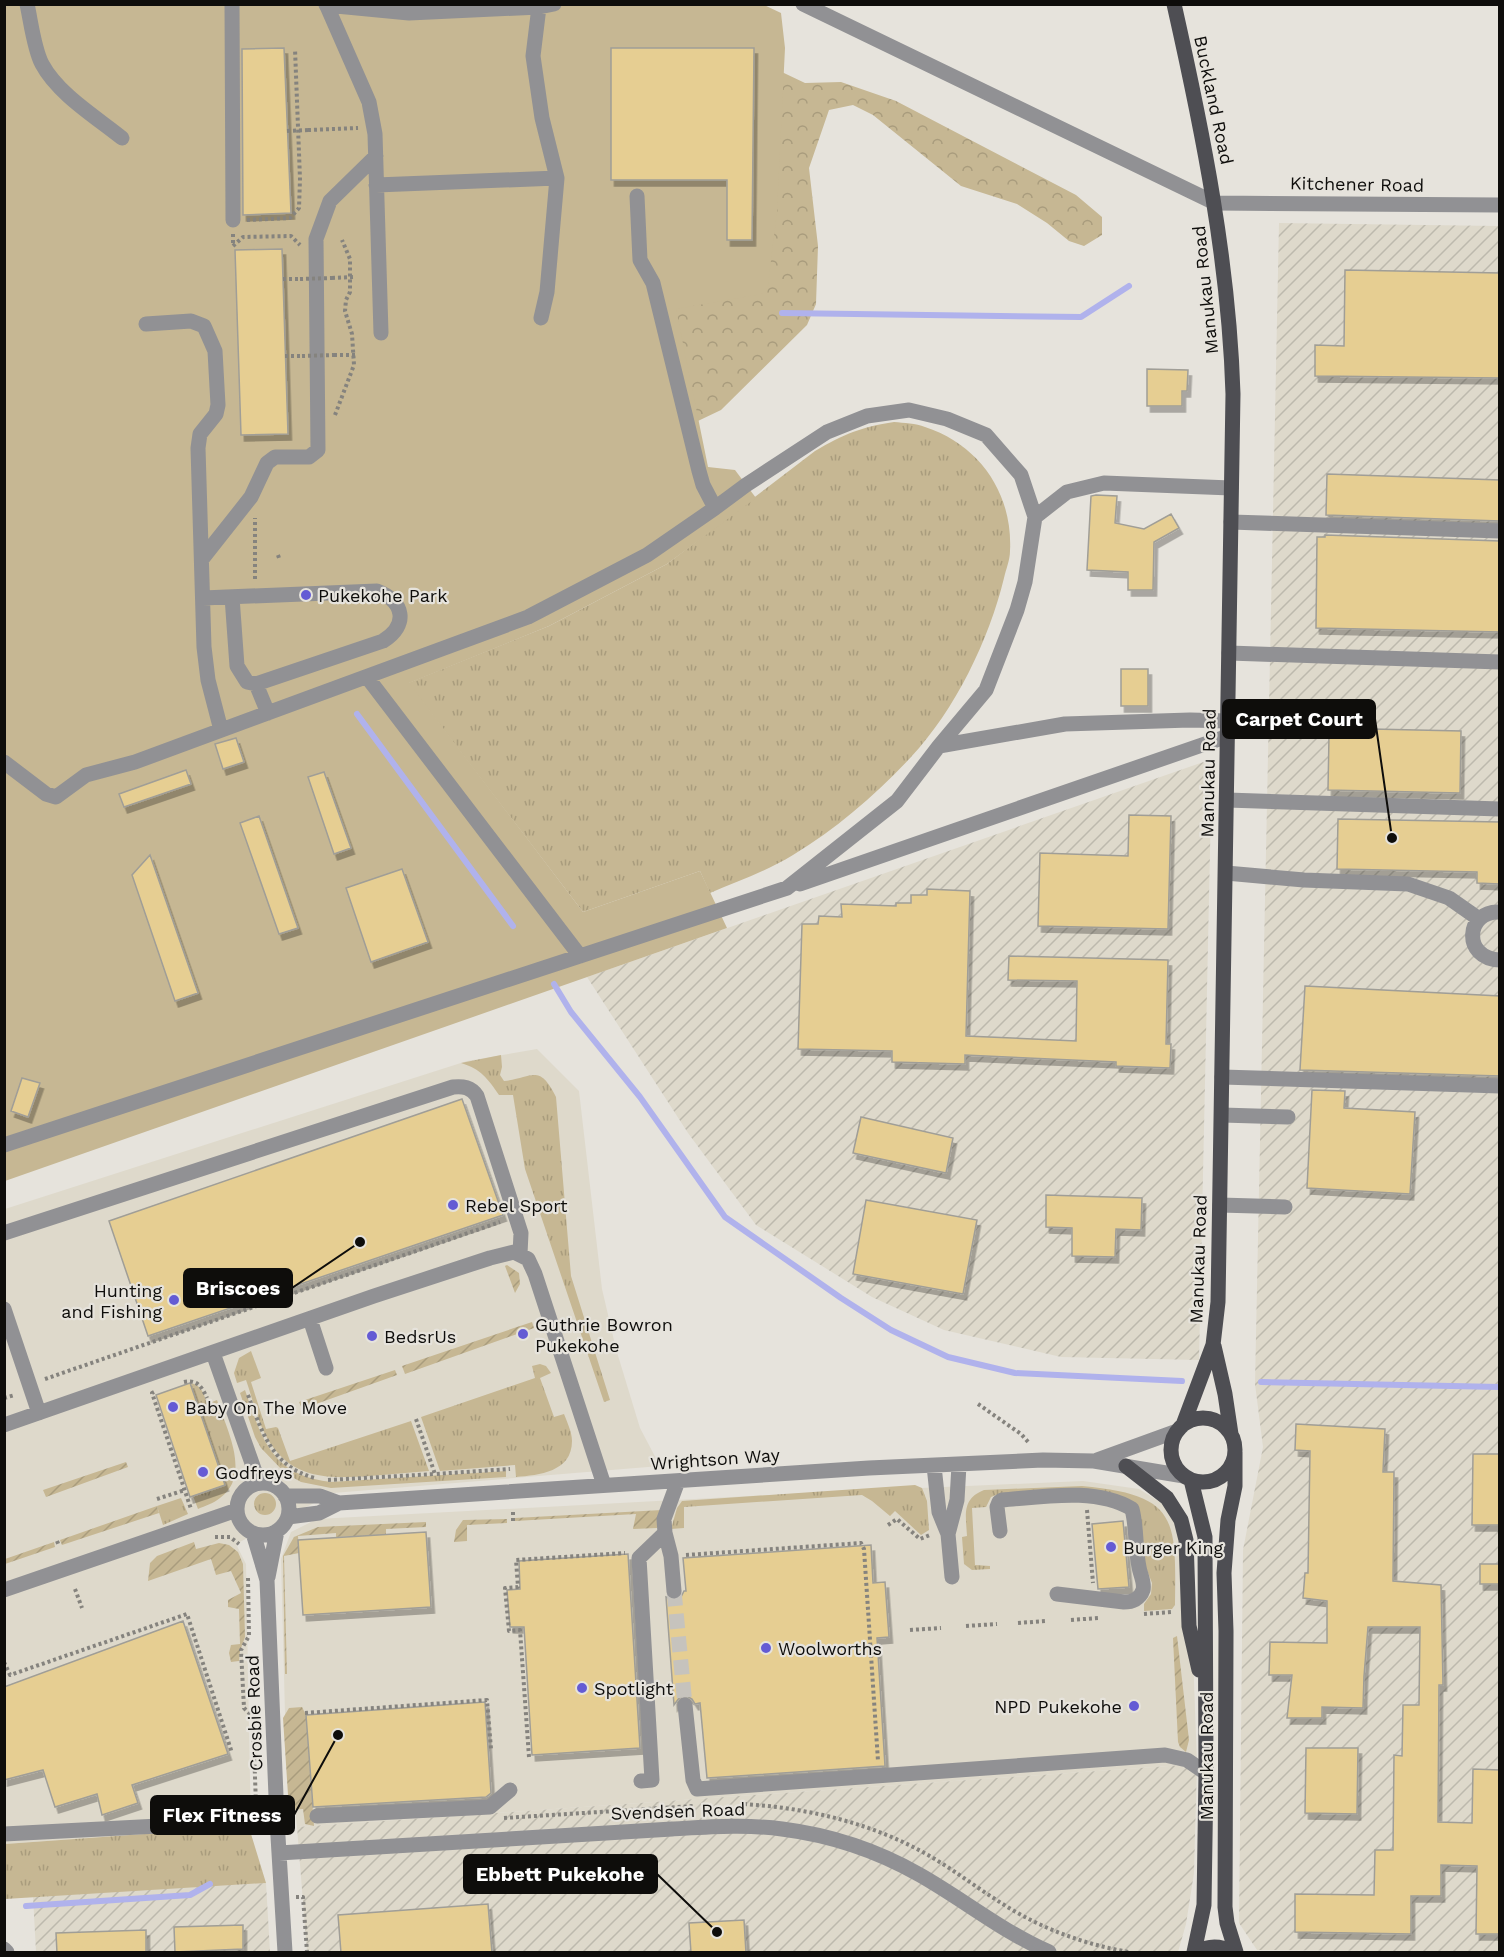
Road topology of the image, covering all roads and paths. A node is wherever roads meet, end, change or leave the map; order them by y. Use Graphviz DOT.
graph roads {
  1 [pos="27,4"];
  2 [pos="232,4"];
  3 [pos="802,4"];
  4 [pos="1174,4"];
  5 [pos="547,6"];
  6 [pos="295,49"];
  7 [pos="354,128"];
  8 [pos="287,131"];
  9 [pos="122,138"];
  10 [pos="376,156"];
  11 [pos="556,178"];
  12 [pos="376,185"];
  13 [pos="637,196"];
  14 [pos="1215,203"];
  15 [pos="1500,205"];
  16 [pos="233,220"];
  17 [pos="233,239"];
  18 [pos="342,240"];
  19 [pos="299,245"];
  20 [pos="352,277"];
  21 [pos="283,279"];
  22 [pos="541,318"];
  23 [pos="146,324"];
  24 [pos="381,333"];
  25 [pos="355,355"];
  26 [pos="285,356"];
  27 [pos="319,434"];
  28 [pos="255,487"];
  29 [pos="1232,488"];
  30 [pos="715,508"];
  31 [pos="1035,517"];
  32 [pos="1231,522"];
  33 [pos="1500,531"];
  34 [pos="202,559"];
  35 [pos="254,573"];
  36 [pos="232,597"];
  37 [pos="203,598"];
  38 [pos="1229,653"];
  39 [pos="1500,662"];
  40 [pos="367,677"];
  41 [pos="256,684"];
  42 [pos="268,713"];
  43 [pos="1228,729"];
  44 [pos="221,730"];
  45 [pos="939,746"];
  46 [pos="4,762"];
  47 [pos="1227,800"];
  48 [pos="1500,809"];
  49 [pos="1226,873"];
  50 [pos="787,888"];
  51 [pos="1500,912"];
  52 [pos="1479,919"];
  53 [pos="580,956"];
  54 [pos="1500,960"];
  55 [pos="1222,1077"];
  56 [pos="1500,1086"];
  57 [pos="1222,1115"];
  58 [pos="1288,1118"];
  59 [pos="4,1145"];
  60 [pos="1220,1205"];
  61 [pos="1285,1207"];
  62 [pos="503,1221"];
  63 [pos="4,1233"];
  64 [pos="520,1254"];
  65 [pos="4,1309"];
  66 [pos="310,1319"];
  67 [pos="1213,1345"];
  68 [pos="213,1353"];
  69 [pos="326,1368"];
  70 [pos="42,1381"];
  71 [pos="179,1384"];
  72 [pos="161,1390"];
  73 [pos="247,1394"];
  74 [pos="207,1398"];
  75 [pos="978,1404"];
  76 [pos="39,1413"];
  77 [pos="416,1419"];
  78 [pos="4,1425"];
  79 [pos="1180,1428"];
  80 [pos="1231,1434"];
  81 [pos="1235,1452"];
  82 [pos="1043,1460"];
  83 [pos="1094,1461"];
  84 [pos="959,1465"];
  85 [pos="934,1466"];
  86 [pos="1126,1466"];
  87 [pos="510,1468"];
  88 [pos="435,1474"];
  89 [pos="1188,1478"];
  90 [pos="678,1481"];
  91 [pos="259,1484"];
  92 [pos="604,1485"];
  93 [pos="185,1490"];
  94 [pos="285,1496"];
  95 [pos="157,1499"];
  96 [pos="339,1503"];
  97 [pos="1086,1507"];
  98 [pos="513,1509"];
  99 [pos="191,1510"];
  100 [pos="237,1510"];
  101 [pos="288,1517"];
  102 [pos="513,1521"];
  103 [pos="888,1525"];
  104 [pos="277,1531"];
  105 [pos="1000,1531"];
  106 [pos="253,1533"];
  107 [pos="665,1533"];
  108 [pos="948,1534"];
  109 [pos="931,1535"];
  110 [pos="210,1538"];
  111 [pos="57,1541"];
  112 [pos="59,1546"];
  113 [pos="245,1549"];
  114 [pos="684,1555"];
  115 [pos="629,1559"];
  116 [pos="247,1572"];
  117 [pos="952,1577"];
  118 [pos="267,1580"];
  119 [pos="75,1589"];
  120 [pos="4,1590"];
  121 [pos="675,1591"];
  122 [pos="1093,1593"];
  123 [pos="1057,1594"];
  124 [pos="82,1608"];
  125 [pos="1046,1621"];
  126 [pos="1018,1623"];
  127 [pos="997,1624"];
  128 [pos="966,1626"];
  129 [pos="941,1628"];
  130 [pos="910,1630"];
  131 [pos="4,1662"];
  132 [pos="1205,1700"];
  133 [pos="685,1705"];
  134 [pos="305,1713"];
  135 [pos="491,1749"];
  136 [pos="232,1753"];
  137 [pos="529,1757"];
  138 [pos="878,1766"];
  139 [pos="1206,1773"];
  140 [pos="641,1781"];
  141 [pos="510,1790"];
  142 [pos="734,1805"];
  143 [pos="699,1806"];
  144 [pos="277,1816"];
  145 [pos="317,1816"];
  146 [pos="494,1819"];
  147 [pos="4,1834"];
  148 [pos="279,1853"];
  149 [pos="4,1949"];
  150 [pos="7,1953"];
  151 [pos="285,1953"];
  152 [pos="1050,1953"];
  153 [pos="1129,1953"];
  154 [pos="1196,1953"];
  155 [pos="1235,1953"];
  1 -- 9 [label="street"];
  2 -- 16 [label="street"];
  3 -- 14 [label="street"];
  4 -- 14 [label="main road, Buckland Road"];
  5 -- 10 [label="street"];
  5 -- 11 [label="street"];
  6 -- 16 [label="path"];
  7 -- 8 [label="path, bridge"];
  10 -- 12 [label="street"];
  10 -- 27 [label="street"];
  11 -- 12 [label="street"];
  11 -- 22 [label="street"];
  12 -- 24 [label="street"];
  13 -- 30 [label="street"];
  14 -- 15 [label="street, Kitchener Road"];
  14 -- 29 [label="main road, Manukau Road"];
  17 -- 19 [label="path"];
  18 -- 20 [label="path"];
  20 -- 21 [label="path, bridge"];
  20 -- 25 [label="path"];
  23 -- 34 [label="street"];
  25 -- 26 [label="path, bridge"];
  25 -- 27 [label="path"];
  27 -- 28 [label="street"];
  28 -- 34 [label="street"];
  28 -- 35 [label="path"];
  29 -- 31 [label="street"];
  29 -- 32 [label="main road, Manukau Road"];
  30 -- 31 [label="street"];
  30 -- 40 [label="street"];
  31 -- 45 [label="street"];
  32 -- 33 [label="street"];
  32 -- 38 [label="main road, Manukau Road"];
  34 -- 37 [label="street"];
  36 -- 37 [label="street"];
  36 -- 41 [label="street"];
  36 -- 41 [label="street"];
  37 -- 44 [label="street"];
  38 -- 39 [label="street"];
  38 -- 43 [label="main road, Manukau Road"];
  40 -- 42 [label="street"];
  40 -- 53 [label="street"];
  41 -- 42 [label="street"];
  42 -- 44 [label="street"];
  43 -- 45 [label="street"];
  43 -- 47 [label="main road, Manukau Road"];
  43 -- 50 [label="street"];
  44 -- 46 [label="street"];
  45 -- 50 [label="street"];
  47 -- 48 [label="street"];
  47 -- 49 [label="main road, Manukau Road"];
  49 -- 52 [label="street"];
  49 -- 55 [label="main road, Manukau Road"];
  50 -- 53 [label="street"];
  51 -- 52 [label="street"];
  52 -- 54 [label="street"];
  53 -- 59 [label="street"];
  55 -- 56 [label="street"];
  55 -- 57 [label="main road, Manukau Road"];
  57 -- 58 [label="street"];
  57 -- 60 [label="main road, Manukau Road"];
  60 -- 61 [label="street"];
  60 -- 67 [label="main road, Manukau Road"];
  62 -- 70 [label="path"];
  63 -- 64 [label="street"];
  64 -- 66 [label="street"];
  64 -- 92 [label="street"];
  65 -- 76 [label="street"];
  66 -- 68 [label="street"];
  66 -- 69 [label="street"];
  67 -- 79 [label="main road, Manukau Road"];
  67 -- 80 [label="main road, Manukau Road"];
  68 -- 76 [label="street"];
  68 -- 91 [label="street"];
  71 -- 74 [label="path"];
  72 -- 93 [label="path"];
  73 -- 88 [label="path"];
  75 -- 82 [label="path"];
  76 -- 78 [label="street"];
  77 -- 88 [label="path"];
  79 -- 80 [label="main road"];
  79 -- 83 [label="street, Wrightson Way"];
  79 -- 89 [label="main road"];
  80 -- 81 [label="main road"];
  81 -- 89 [label="main road"];
  81 -- 155 [label="main road, Manukau Road"];
  82 -- 83 [label="street, Wrightson Way"];
  82 -- 84 [label="street, Wrightson Way"];
  83 -- 86 [label="street, Wrightson Way"];
  84 -- 85 [label="street, Wrightson Way"];
  84 -- 108 [label="street"];
  85 -- 90 [label="street, Wrightson Way"];
  85 -- 108 [label="street"];
  86 -- 89 [label="street, Wrightson Way"];
  86 -- 132 [label="main road"];
  87 -- 88 [label="path"];
  89 -- 132 [label="main road, Manukau Road"];
  90 -- 92 [label="street, Wrightson Way"];
  90 -- 107 [label="street"];
  91 -- 94 [label="street"];
  91 -- 100 [label="street"];
  92 -- 96 [label="street, Wrightson Way"];
  93 -- 95 [label="path"];
  93 -- 99 [label="path"];
  94 -- 96 [label="street, Wrightson Way"];
  94 -- 101 [label="street"];
  96 -- 101 [label="street, Wrightson Way"];
  97 -- 122 [label="path"];
  98 -- 102 [label="path"];
  100 -- 106 [label="street"];
  100 -- 120 [label="street"];
  101 -- 104 [label="street"];
  103 -- 109 [label="path"];
  104 -- 106 [label="street"];
  104 -- 118 [label="street, Crosbie Road"];
  105 -- 123 [label="street"];
  106 -- 118 [label="street, Crosbie Road"];
  107 -- 121 [label="street"];
  107 -- 140 [label="street"];
  108 -- 117 [label="street"];
  110 -- 113 [label="path"];
  111 -- 112 [label="path"];
  114 -- 138 [label="path"];
  115 -- 137 [label="path"];
  116 -- 144 [label="path"];
  118 -- 144 [label="street, Crosbie Road"];
  119 -- 124 [label="path"];
  125 -- 126 [label="path"];
  127 -- 128 [label="path"];
  129 -- 130 [label="path"];
  131 -- 136 [label="path"];
  132 -- 139 [label="main road, Manukau Road"];
  133 -- 139 [label="street"];
  134 -- 135 [label="path"];
  139 -- 154 [label="main road, Manukau Road"];
  141 -- 145 [label="street"];
  142 -- 153 [label="path"];
  143 -- 146 [label="path"];
  144 -- 147 [label="street"];
  144 -- 148 [label="street, Crosbie Road"];
  148 -- 151 [label="street, Crosbie Road"];
  148 -- 152 [label="street, Svendsen Road"];
  149 -- 150 [label="street"];
  154 -- 155 [label="main road"];
}
